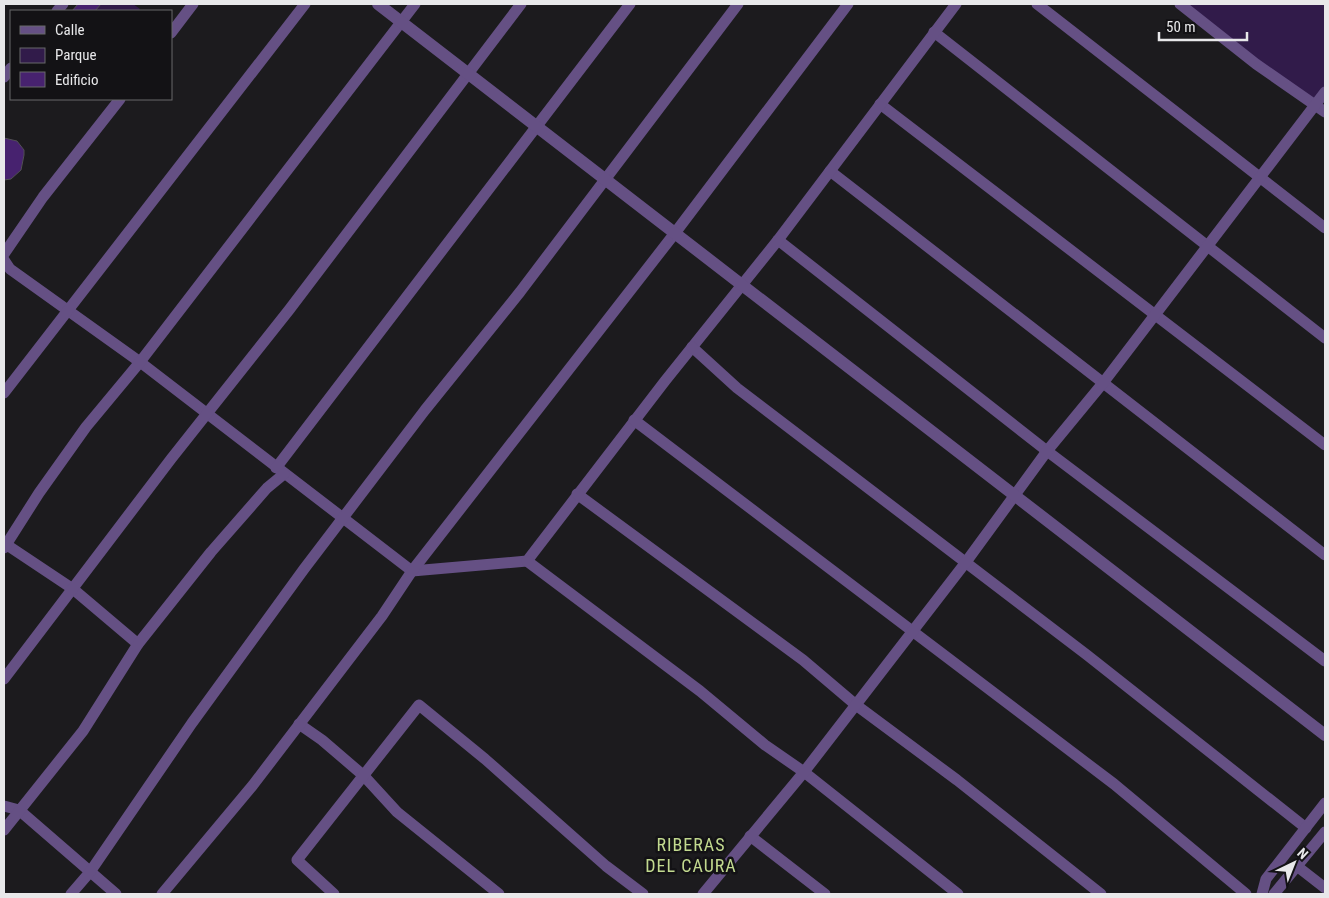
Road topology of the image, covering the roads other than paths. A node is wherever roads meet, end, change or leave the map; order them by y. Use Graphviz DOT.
graph roads {
  1 [pos="193,4"];
  2 [pos="304,4"];
  3 [pos="378,4"];
  4 [pos="415,4"];
  5 [pos="520,4"];
  6 [pos="630,4"];
  7 [pos="738,4"];
  8 [pos="848,4"];
  9 [pos="956,4"];
  10 [pos="1037,4"];
  11 [pos="1180,4"];
  12 [pos="401,21"];
  13 [pos="172,32"];
  14 [pos="934,32"];
  15 [pos="468,73"];
  16 [pos="1325,92"];
  17 [pos="119,100"];
  18 [pos="880,104"];
  19 [pos="1316,104"];
  20 [pos="1325,112"];
  21 [pos="536,126"];
  22 [pos="830,171"];
  23 [pos="1259,178"];
  24 [pos="606,180"];
  25 [pos="1325,228"];
  26 [pos="674,233"];
  27 [pos="778,240"];
  28 [pos="1207,246"];
  29 [pos="4,254"];
  30 [pos="4,260"];
  31 [pos="742,285"];
  32 [pos="67,311"];
  33 [pos="1156,313"];
  34 [pos="1325,338"];
  35 [pos="692,347"];
  36 [pos="140,362"];
  37 [pos="1103,383"];
  38 [pos="4,393"];
  39 [pos="208,416"];
  40 [pos="634,420"];
  41 [pos="1325,445"];
  42 [pos="1047,451"];
  43 [pos="280,471"];
  44 [pos="577,494"];
  45 [pos="1014,495"];
  46 [pos="343,520"];
  47 [pos="5,545"];
  48 [pos="1325,554"];
  49 [pos="527,561"];
  50 [pos="966,562"];
  51 [pos="412,571"];
  52 [pos="73,589"];
  53 [pos="912,631"];
  54 [pos="138,644"];
  55 [pos="1325,661"];
  56 [pos="4,679"];
  57 [pos="856,705"];
  58 [pos="299,724"];
  59 [pos="1325,735"];
  60 [pos="804,772"];
  61 [pos="364,776"];
  62 [pos="1325,803"];
  63 [pos="4,806"];
  64 [pos="19,810"];
  65 [pos="1306,828"];
  66 [pos="4,830"];
  67 [pos="1325,832"];
  68 [pos="750,836"];
  69 [pos="1298,867"];
  70 [pos="90,872"];
  71 [pos="1325,888"];
  72 [pos="707,893"];
  73 [pos="71,894"];
  74 [pos="116,894"];
  75 [pos="162,894"];
  76 [pos="334,894"];
  77 [pos="499,894"];
  78 [pos="643,894"];
  79 [pos="825,894"];
  80 [pos="958,894"];
  81 [pos="1101,894"];
  82 [pos="1246,894"];
  83 [pos="1262,894"];
  84 [pos="1274,894"];
  1 -- 13 [label="street"];
  2 -- 32 [label="street"];
  3 -- 12 [label="street"];
  4 -- 12 [label="street"];
  5 -- 15 [label="street"];
  6 -- 21 [label="street"];
  7 -- 24 [label="street"];
  8 -- 26 [label="street"];
  9 -- 14 [label="street"];
  10 -- 23 [label="street"];
  11 -- 19 [label="street"];
  12 -- 15 [label="street"];
  12 -- 36 [label="street"];
  14 -- 18 [label="street"];
  14 -- 28 [label="street"];
  15 -- 21 [label="street"];
  15 -- 39 [label="street"];
  16 -- 19 [label="street"];
  17 -- 29 [label="street"];
  18 -- 22 [label="street"];
  18 -- 33 [label="street"];
  19 -- 20 [label="street"];
  19 -- 23 [label="street"];
  21 -- 24 [label="street"];
  21 -- 43 [label="street"];
  22 -- 27 [label="street"];
  22 -- 37 [label="street"];
  23 -- 25 [label="street"];
  23 -- 28 [label="street"];
  24 -- 26 [label="street"];
  24 -- 46 [label="street"];
  26 -- 31 [label="street"];
  26 -- 51 [label="street"];
  27 -- 31 [label="street"];
  27 -- 42 [label="street"];
  28 -- 33 [label="street"];
  28 -- 34 [label="street"];
  30 -- 32 [label="street"];
  31 -- 35 [label="street"];
  31 -- 45 [label="street"];
  32 -- 36 [label="street"];
  32 -- 38 [label="street"];
  33 -- 37 [label="street"];
  33 -- 41 [label="street"];
  35 -- 40 [label="street"];
  35 -- 50 [label="street"];
  36 -- 39 [label="street"];
  36 -- 47 [label="street"];
  37 -- 42 [label="street"];
  37 -- 48 [label="street"];
  39 -- 43 [label="street"];
  39 -- 52 [label="street"];
  40 -- 44 [label="street"];
  40 -- 53 [label="street"];
  42 -- 45 [label="street"];
  42 -- 55 [label="street"];
  43 -- 46 [label="street"];
  43 -- 54 [label="street"];
  44 -- 49 [label="street"];
  44 -- 57 [label="street"];
  45 -- 50 [label="street"];
  45 -- 59 [label="street"];
  46 -- 51 [label="street"];
  46 -- 70 [label="street"];
  47 -- 52 [label="street"];
  49 -- 51 [label="street"];
  49 -- 60 [label="street"];
  50 -- 53 [label="street"];
  50 -- 65 [label="street"];
  51 -- 58 [label="street"];
  52 -- 54 [label="street"];
  52 -- 56 [label="street"];
  53 -- 57 [label="street"];
  53 -- 82 [label="street"];
  54 -- 64 [label="street"];
  57 -- 60 [label="street"];
  57 -- 81 [label="street"];
  58 -- 61 [label="street"];
  58 -- 75 [label="street"];
  60 -- 68 [label="street"];
  60 -- 80 [label="street"];
  61 -- 76 [label="street"];
  61 -- 77 [label="street"];
  61 -- 78 [label="street"];
  62 -- 65 [label="street"];
  63 -- 64 [label="street"];
  64 -- 66 [label="street"];
  64 -- 70 [label="street"];
  65 -- 83 [label="street"];
  67 -- 69 [label="street"];
  68 -- 72 [label="street"];
  68 -- 79 [label="street"];
  69 -- 71 [label="street"];
  69 -- 84 [label="street"];
  70 -- 73 [label="street"];
  70 -- 74 [label="street"];
}
